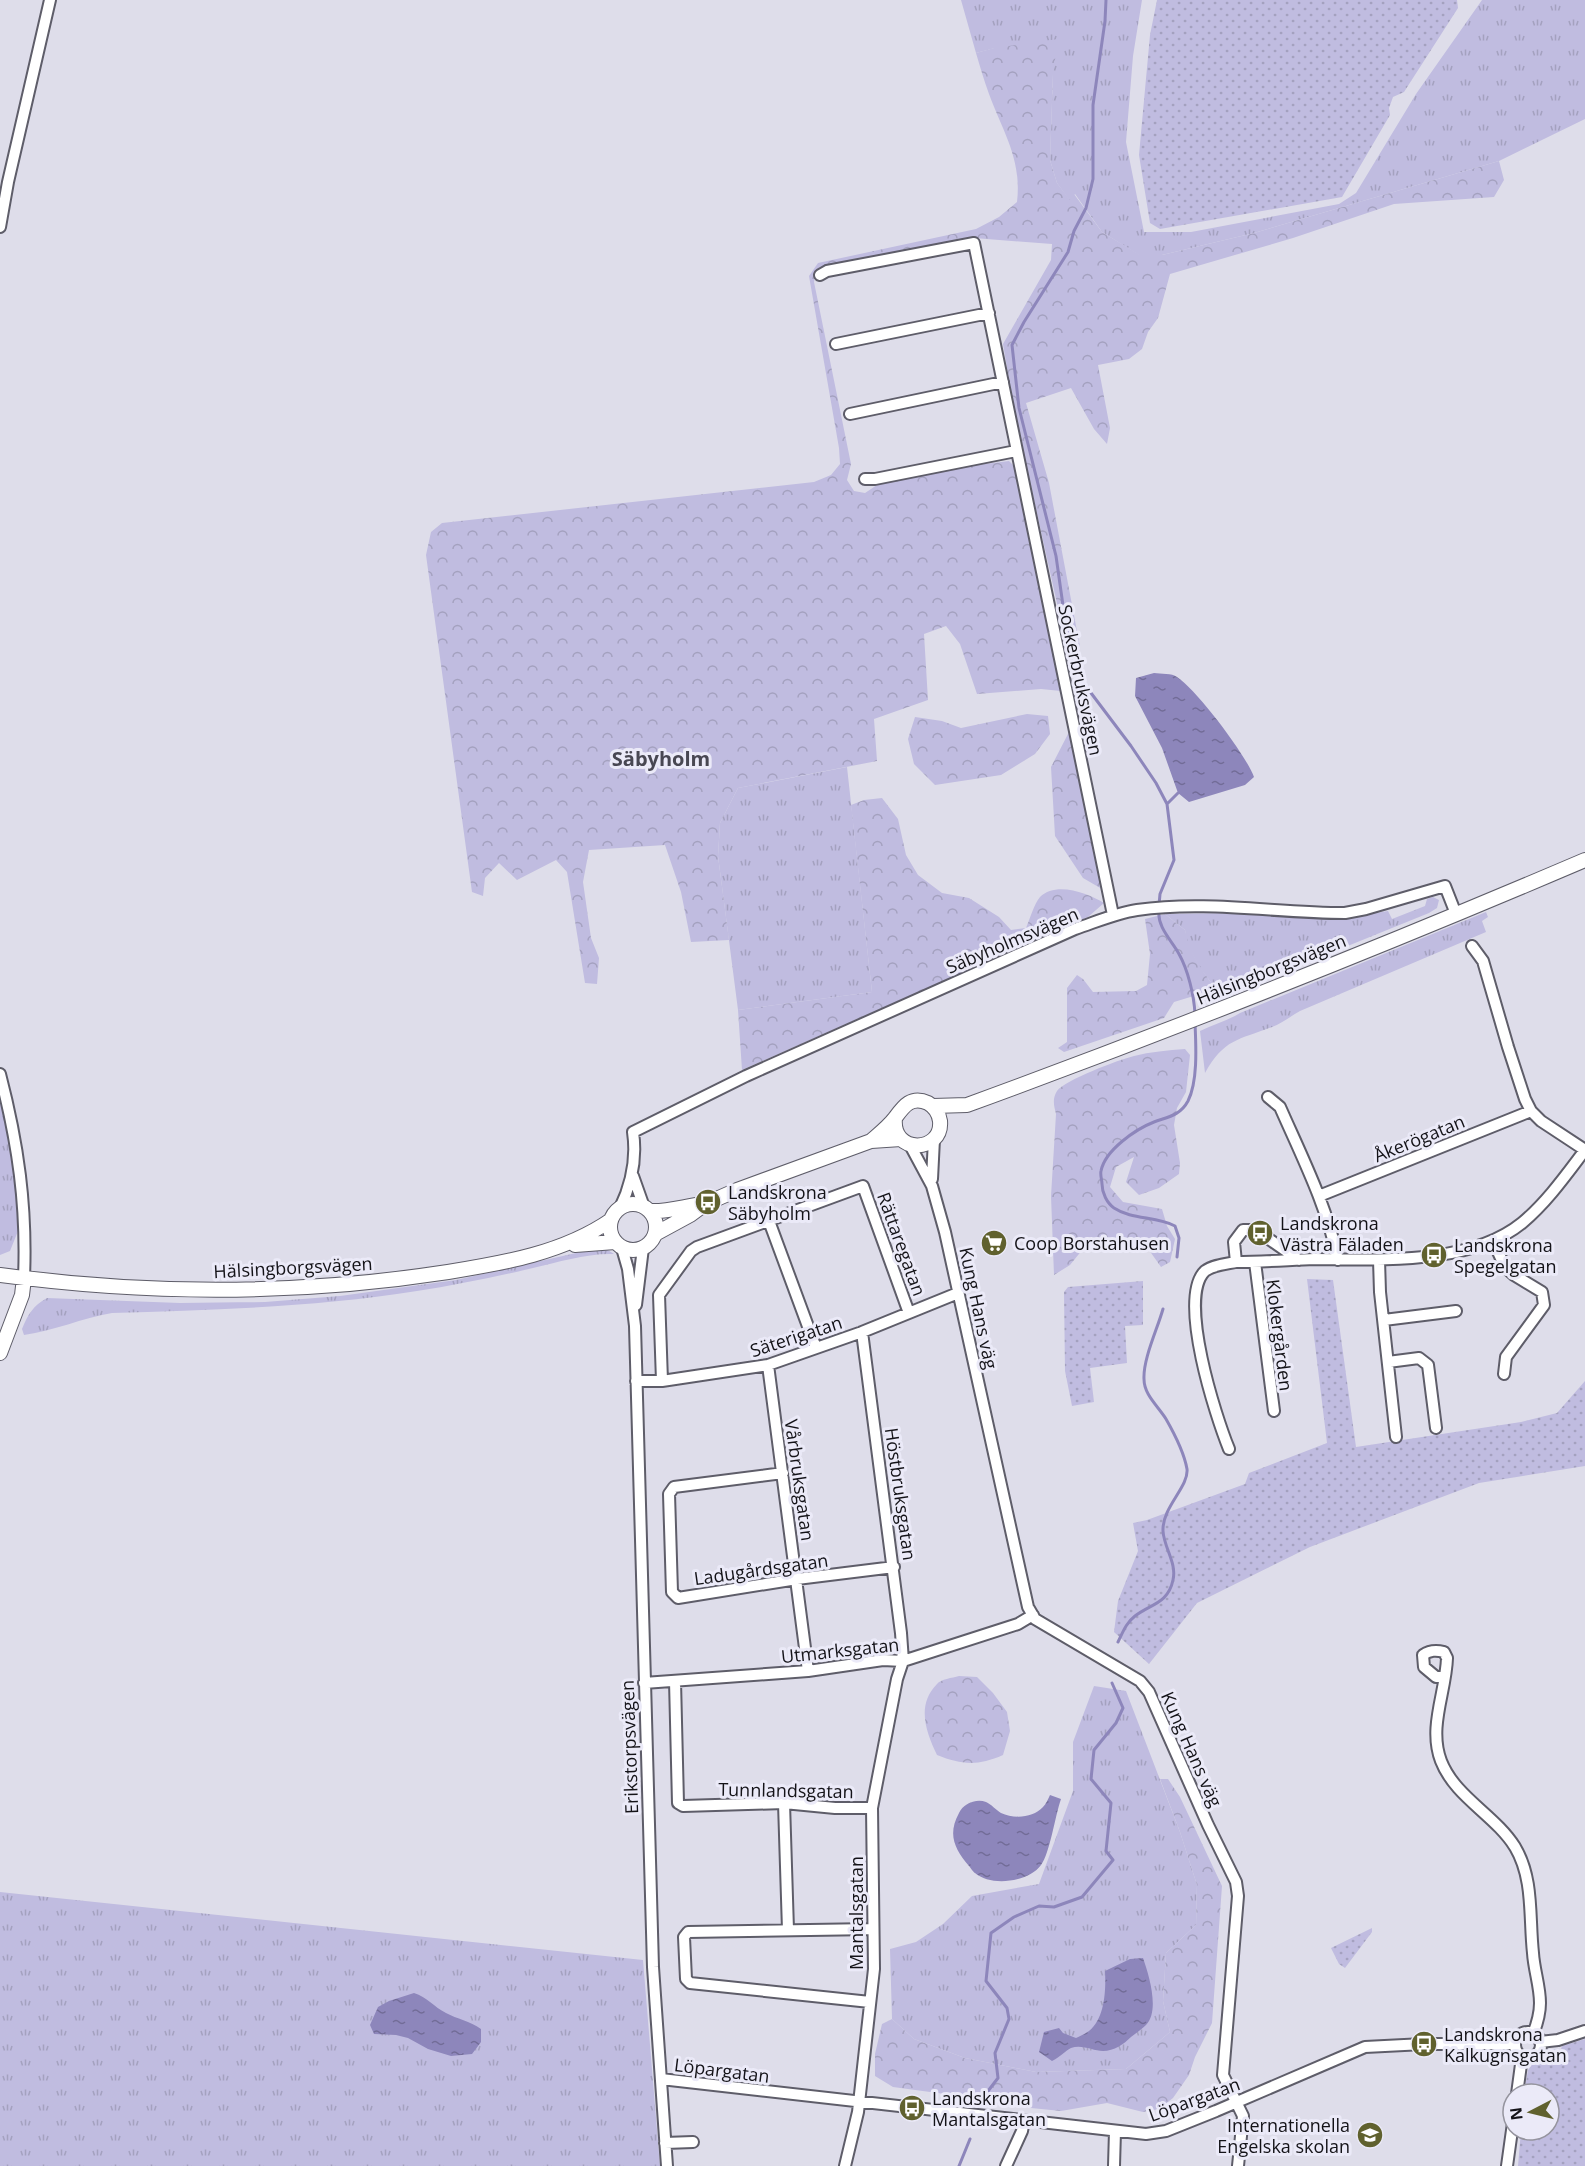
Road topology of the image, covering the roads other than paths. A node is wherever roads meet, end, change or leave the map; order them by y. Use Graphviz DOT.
graph roads {
  1 [pos="50,0"];
  2 [pos="0,227"];
  3 [pos="819,275"];
  4 [pos="989,313"];
  5 [pos="836,344"];
  6 [pos="1003,382"];
  7 [pos="850,414"];
  8 [pos="1016,451"];
  9 [pos="865,479"];
  10 [pos="1585,860"];
  11 [pos="1456,914"];
  12 [pos="1113,915"];
  13 [pos="1472,946"];
  14 [pos="0,1074"];
  15 [pos="1268,1097"];
  16 [pos="967,1105"];
  17 [pos="933,1106"];
  18 [pos="1531,1111"];
  19 [pos="895,1118"];
  20 [pos="937,1132"];
  21 [pos="871,1141"];
  22 [pos="906,1142"];
  23 [pos="1585,1150"];
  24 [pos="633,1176"];
  25 [pos="932,1186"];
  26 [pos="1319,1196"];
  27 [pos="705,1204"];
  28 [pos="620,1208"];
  29 [pos="647,1209"];
  30 [pos="610,1220"];
  31 [pos="769,1221"];
  32 [pos="655,1234"];
  33 [pos="1493,1241"];
  34 [pos="619,1245"];
  35 [pos="561,1247"];
  36 [pos="643,1248"];
  37 [pos="1299,1260"];
  38 [pos="1338,1260"];
  39 [pos="1379,1260"];
  40 [pos="1236,1262"];
  41 [pos="1255,1262"];
  42 [pos="0,1275"];
  43 [pos="24,1278"];
  44 [pos="958,1293"];
  45 [pos="1456,1311"];
  46 [pos="909,1313"];
  47 [pos="1383,1320"];
  48 [pos="635,1326"];
  49 [pos="862,1332"];
  50 [pos="816,1348"];
  51 [pos="0,1353"];
  52 [pos="1388,1362"];
  53 [pos="768,1365"];
  54 [pos="1504,1374"];
  55 [pos="662,1380"];
  56 [pos="636,1381"];
  57 [pos="1274,1412"];
  58 [pos="1436,1428"];
  59 [pos="1396,1437"];
  60 [pos="1228,1449"];
  61 [pos="783,1473"];
  62 [pos="894,1567"];
  63 [pos="797,1579"];
  64 [pos="1033,1615"];
  65 [pos="903,1661"];
  66 [pos="808,1671"];
  67 [pos="1443,1677"];
  68 [pos="675,1681"];
  69 [pos="644,1683"];
  70 [pos="784,1803"];
  71 [pos="872,1808"];
  72 [pos="873,1929"];
  73 [pos="788,1930"];
  74 [pos="870,2002"];
  75 [pos="1585,2031"];
  76 [pos="1536,2038"];
  77 [pos="1515,2044"];
  78 [pos="1522,2057"];
  79 [pos="661,2079"];
  80 [pos="1519,2082"];
  81 [pos="1236,2102"];
  82 [pos="859,2103"];
  83 [pos="1024,2120"];
  84 [pos="1115,2132"];
  85 [pos="693,2142"];
  86 [pos="1510,2142"];
  87 [pos="665,2143"];
  88 [pos="667,2166"];
  89 [pos="845,2166"];
  90 [pos="1006,2166"];
  91 [pos="1114,2166"];
  92 [pos="1238,2166"];
  93 [pos="1507,2166"];
  1 -- 2 [label="street"];
  3 -- 4 [label="street, Sockerbruksvägen"];
  4 -- 5 [label="street"];
  4 -- 6 [label="street, Sockerbruksvägen"];
  6 -- 7 [label="street"];
  6 -- 8 [label="street, Sockerbruksvägen"];
  8 -- 9 [label="street"];
  8 -- 12 [label="street, Sockerbruksvägen"];
  10 -- 11 [label="main road, Hälsingborgsvägen"];
  11 -- 12 [label="street, Säbyholmsvägen"];
  11 -- 16 [label="main road, Hälsingborgsvägen"];
  12 -- 24 [label="street, Säbyholmsvägen"];
  13 -- 18 [label="street"];
  14 -- 43 [label="street"];
  15 -- 26 [label="street"];
  16 -- 17 [label="main road, Hälsingborgsvägen"];
  16 -- 20 [label="main road, Hälsingborgsvägen"];
  17 -- 19 [label="main road"];
  17 -- 20 [label="main road"];
  18 -- 23 [label="street"];
  18 -- 26 [label="street, Åkerögatan"];
  19 -- 21 [label="main road"];
  19 -- 22 [label="main road"];
  20 -- 22 [label="main road"];
  20 -- 25 [label="street, Kung Hans väg"];
  21 -- 22 [label="main road"];
  21 -- 27 [label="main road"];
  22 -- 25 [label="street, Kung Hans väg"];
  23 -- 33 [label="street"];
  24 -- 28 [label="street, Säbyholmsvägen"];
  24 -- 29 [label="street, Säbyholmsvägen"];
  25 -- 44 [label="street, Kung Hans väg"];
  26 -- 38 [label="street"];
  27 -- 29 [label="main road"];
  27 -- 32 [label="main road"];
  28 -- 29 [label="main road"];
  28 -- 30 [label="main road"];
  29 -- 32 [label="main road"];
  30 -- 34 [label="main road"];
  30 -- 35 [label="main road, Hälsingborgsvägen"];
  31 -- 46 [label="street, Rättaregatan"];
  31 -- 50 [label="street"];
  31 -- 55 [label="street"];
  32 -- 36 [label="main road"];
  33 -- 39 [label="street"];
  33 -- 54 [label="street"];
  34 -- 35 [label="main road, Hälsingborgsvägen"];
  34 -- 36 [label="main road"];
  34 -- 48 [label="street, Erikstorpsvägen"];
  35 -- 43 [label="main road, Hälsingborgsvägen"];
  36 -- 48 [label="street, Erikstorpsvägen"];
  37 -- 38 [label="street"];
  37 -- 40 [label="street"];
  37 -- 41 [label="street"];
  38 -- 39 [label="street"];
  39 -- 47 [label="street"];
  40 -- 41 [label="street"];
  40 -- 60 [label="street"];
  41 -- 57 [label="street, Klokergården"];
  42 -- 43 [label="main road, Hälsingborgsvägen"];
  43 -- 51 [label="main road"];
  44 -- 46 [label="street, Säterigatan"];
  44 -- 64 [label="street, Kung Hans väg"];
  45 -- 47 [label="street"];
  46 -- 49 [label="street, Säterigatan"];
  47 -- 52 [label="street"];
  48 -- 56 [label="street, Erikstorpsvägen"];
  49 -- 50 [label="street, Säterigatan"];
  49 -- 62 [label="street, Höstbruksgatan"];
  50 -- 53 [label="street, Säterigatan"];
  52 -- 58 [label="street"];
  52 -- 59 [label="street"];
  53 -- 55 [label="street, Säterigatan"];
  53 -- 61 [label="street, Vårbruksgatan"];
  55 -- 56 [label="street, Säterigatan"];
  56 -- 69 [label="street, Erikstorpsvägen"];
  61 -- 63 [label="street, Vårbruksgatan"];
  61 -- 63 [label="street, Ladugårdsgatan"];
  62 -- 63 [label="street, Ladugårdsgatan"];
  62 -- 65 [label="street, Höstbruksgatan"];
  63 -- 66 [label="street, Vårbruksgatan"];
  64 -- 65 [label="street, Utmarksgatan"];
  64 -- 81 [label="street, Kung Hans väg"];
  65 -- 66 [label="street, Utmarksgatan"];
  65 -- 71 [label="street, Mantalsgatan"];
  66 -- 68 [label="street, Utmarksgatan"];
  67 -- 76 [label="street"];
  68 -- 69 [label="street, Utmarksgatan"];
  68 -- 70 [label="street, Tunnlandsgatan"];
  69 -- 79 [label="street, Erikstorpsvägen"];
  70 -- 71 [label="street, Tunnlandsgatan"];
  70 -- 73 [label="street"];
  71 -- 72 [label="street, Mantalsgatan"];
  72 -- 73 [label="street"];
  72 -- 74 [label="street, Mantalsgatan"];
  73 -- 74 [label="street"];
  74 -- 82 [label="street, Mantalsgatan"];
  75 -- 76 [label="street"];
  76 -- 77 [label="street"];
  76 -- 78 [label="street"];
  77 -- 78 [label="street"];
  77 -- 81 [label="street, Löpargatan"];
  78 -- 80 [label="street"];
  79 -- 82 [label="street, Löpargatan"];
  79 -- 87 [label="street, Erikstorpsvägen"];
  81 -- 84 [label="street, Löpargatan"];
  81 -- 92 [label="street, Kung Hans väg"];
  82 -- 83 [label="street, Löpargatan"];
  82 -- 89 [label="street, Mantalsgatan"];
  83 -- 84 [label="street, Löpargatan"];
  83 -- 90 [label="street"];
  84 -- 91 [label="street"];
  85 -- 87 [label="street"];
  86 -- 93 [label="street"];
  87 -- 88 [label="street, Erikstorpsvägen"];
}
